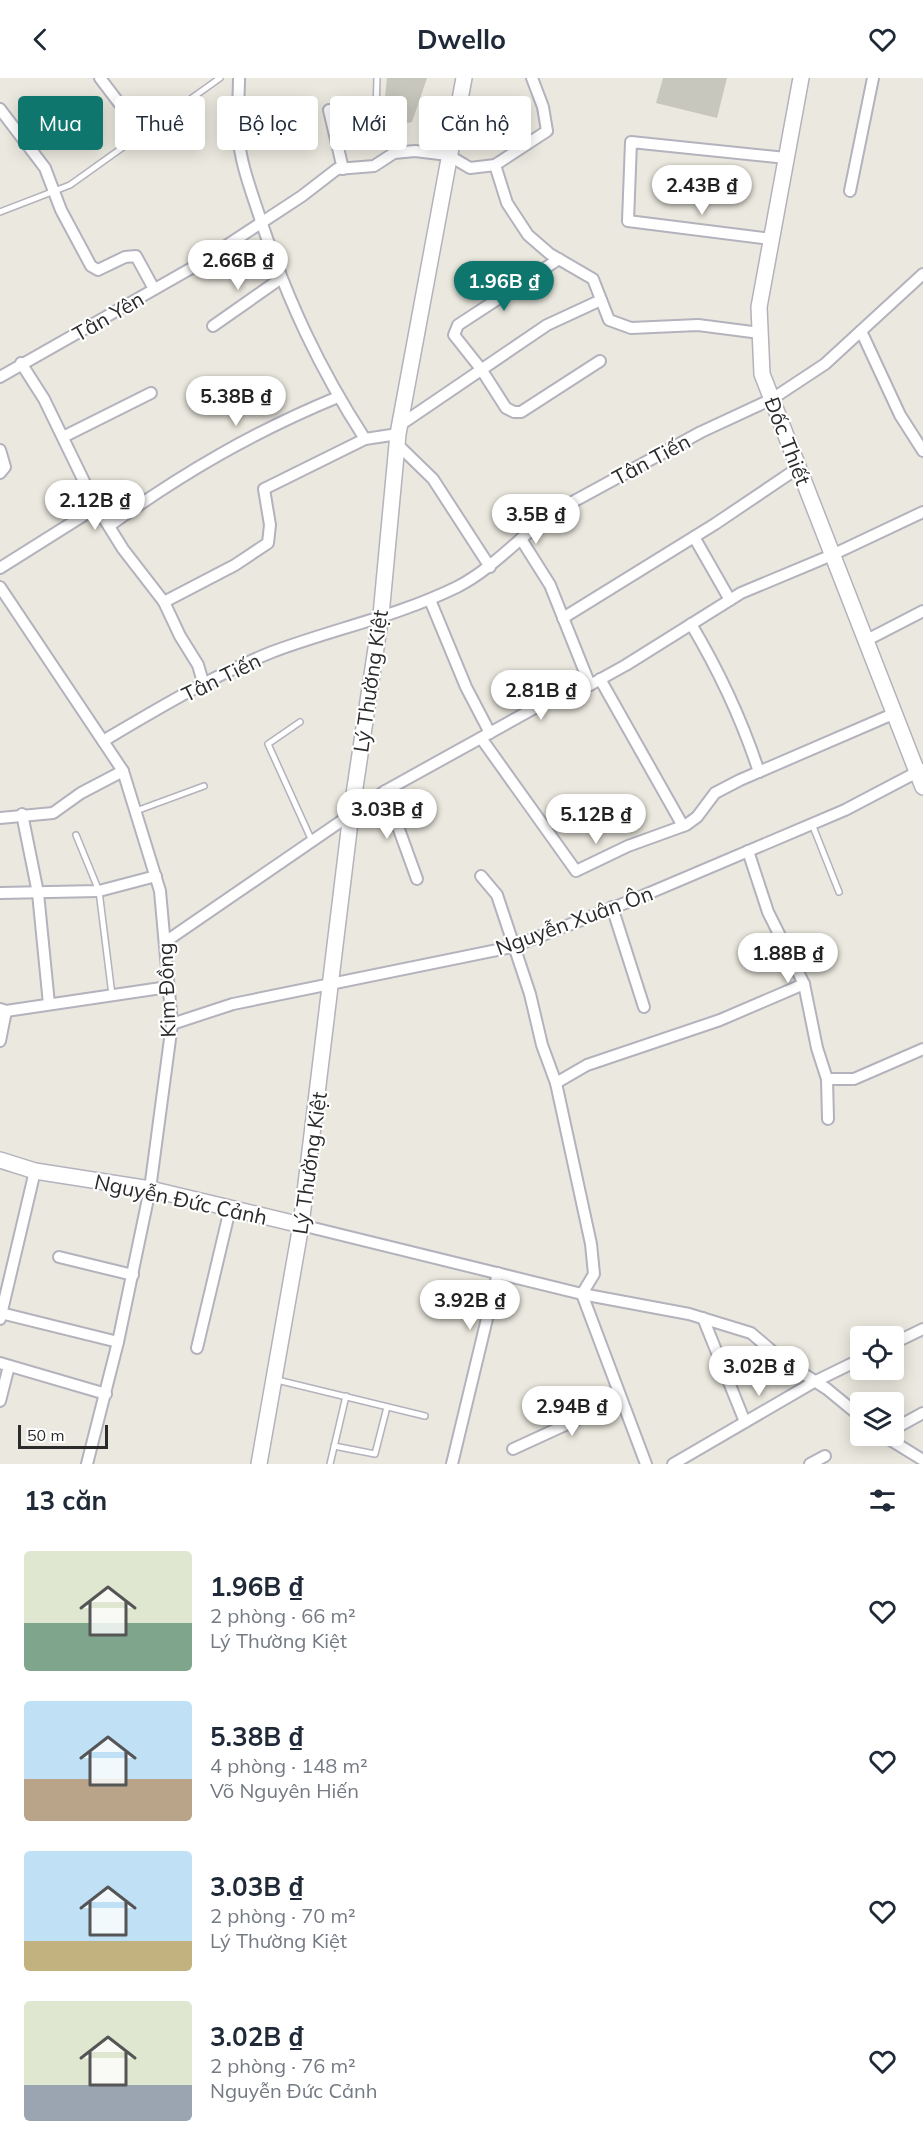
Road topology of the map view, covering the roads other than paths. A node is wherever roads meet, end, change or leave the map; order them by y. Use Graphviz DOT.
graph roads {
  1 [pos="99,78"];
  2 [pos="220,78"];
  3 [pos="239,78"];
  4 [pos="377,78"];
  5 [pos="464,78"];
  6 [pos="532,78"];
  7 [pos="801,78"];
  8 [pos="873,78"];
  9 [pos="194,96"];
  10 [pos="376,96"];
  11 [pos="115,99"];
  12 [pos="0,109"];
  13 [pos="329,110"];
  14 [pos="117,150"];
  15 [pos="448,155"];
  16 [pos="786,158"];
  17 [pos="495,165"];
  18 [pos="343,169"];
  19 [pos="53,191"];
  20 [pos="850,191"];
  21 [pos="0,212"];
  22 [pos="262,223"];
  23 [pos="771,238"];
  24 [pos="559,259"];
  25 [pos="923,274"];
  26 [pos="280,279"];
  27 [pos="154,289"];
  28 [pos="601,300"];
  29 [pos="213,326"];
  30 [pos="861,331"];
  31 [pos="760,333"];
  32 [pos="600,361"];
  33 [pos="21,363"];
  34 [pos="481,369"];
  35 [pos="0,377"];
  36 [pos="151,393"];
  37 [pos="338,397"];
  38 [pos="772,399"];
  39 [pos="398,434"];
  40 [pos="63,437"];
  41 [pos="365,439"];
  42 [pos="0,450"];
  43 [pos="923,451"];
  44 [pos="798,468"];
  45 [pos="0,473"];
  46 [pos="97,507"];
  47 [pos="923,512"];
  48 [pos="109,526"];
  49 [pos="694,537"];
  50 [pos="521,539"];
  51 [pos="832,555"];
  52 [pos="490,567"];
  53 [pos="0,568"];
  54 [pos="0,587"];
  55 [pos="430,600"];
  56 [pos="730,600"];
  57 [pos="164,602"];
  58 [pos="923,611"];
  59 [pos="381,615"];
  60 [pos="563,618"];
  61 [pos="691,624"];
  62 [pos="865,641"];
  63 [pos="600,679"];
  64 [pos="203,682"];
  65 [pos="590,685"];
  66 [pos="893,714"];
  67 [pos="300,722"];
  68 [pos="485,736"];
  69 [pos="103,741"];
  70 [pos="123,771"];
  71 [pos="759,772"];
  72 [pos="921,776"];
  73 [pos="204,786"];
  74 [pos="385,791"];
  75 [pos="136,811"];
  76 [pos="22,814"];
  77 [pos="351,814"];
  78 [pos="0,818"];
  79 [pos="812,824"];
  80 [pos="683,826"];
  81 [pos="76,835"];
  82 [pos="312,841"];
  83 [pos="748,851"];
  84 [pos="156,876"];
  85 [pos="481,876"];
  86 [pos="417,879"];
  87 [pos="99,891"];
  88 [pos="838,892"];
  89 [pos="0,893"];
  90 [pos="38,893"];
  91 [pos="612,907"];
  92 [pos="165,942"];
  93 [pos="512,947"];
  94 [pos="332,984"];
  95 [pos="804,984"];
  96 [pos="168,987"];
  97 [pos="111,995"];
  98 [pos="49,1004"];
  99 [pos="644,1007"];
  100 [pos="3,1010"];
  101 [pos="172,1024"];
  102 [pos="0,1041"];
  103 [pos="923,1049"];
  104 [pos="827,1079"];
  105 [pos="556,1083"];
  106 [pos="828,1119"];
  107 [pos="0,1160"];
  108 [pos="35,1170"];
  109 [pos="150,1189"];
  110 [pos="230,1209"];
  111 [pos="301,1225"];
  112 [pos="59,1257"];
  113 [pos="498,1273"];
  114 [pos="133,1275"];
  115 [pos="582,1294"];
  116 [pos="0,1316"];
  117 [pos="703,1318"];
  118 [pos="923,1329"];
  119 [pos="904,1338"];
  120 [pos="118,1342"];
  121 [pos="197,1348"];
  122 [pos="850,1364"];
  123 [pos="4,1365"];
  124 [pos="272,1379"];
  125 [pos="814,1382"];
  126 [pos="106,1394"];
  127 [pos="345,1396"];
  128 [pos="620,1400"];
  129 [pos="0,1401"];
  130 [pos="387,1407"];
  131 [pos="850,1409"];
  132 [pos="923,1413"];
  133 [pos="425,1416"];
  134 [pos="745,1422"];
  135 [pos="904,1423"];
  136 [pos="334,1446"];
  137 [pos="900,1446"];
  138 [pos="513,1449"];
  139 [pos="825,1456"];
  140 [pos="923,1460"];
  141 [pos="87,1464"];
  142 [pos="259,1464"];
  143 [pos="330,1464"];
  144 [pos="452,1464"];
  145 [pos="646,1464"];
  146 [pos="673,1464"];
  147 [pos="810,1464"];
  1 -- 11 [label="street"];
  2 -- 9 [label="lane"];
  3 -- 22 [label="street"];
  4 -- 10 [label="lane"];
  5 -- 15 [label="street, Lý Thường Kiệt"];
  6 -- 17 [label="street"];
  7 -- 16 [label="street, Đốc Thiết"];
  8 -- 20 [label="street"];
  12 -- 19 [label="street"];
  13 -- 18 [label="street"];
  14 -- 19 [label="lane"];
  15 -- 17 [label="street, Tân Yên"];
  15 -- 18 [label="street, Tân Yên"];
  15 -- 39 [label="street, Lý Thường Kiệt"];
  16 -- 23 [label="street, Đốc Thiết"];
  16 -- 23 [label="street"];
  17 -- 24 [label="street"];
  18 -- 22 [label="street, Tân Yên"];
  19 -- 21 [label="lane"];
  19 -- 27 [label="street"];
  22 -- 26 [label="street"];
  22 -- 27 [label="street, Tân Yên"];
  23 -- 31 [label="street, Đốc Thiết"];
  24 -- 28 [label="street"];
  24 -- 34 [label="street"];
  25 -- 30 [label="street, Tân Tiến"];
  26 -- 29 [label="street"];
  26 -- 37 [label="street"];
  27 -- 33 [label="street, Tân Yên"];
  28 -- 31 [label="street"];
  28 -- 34 [label="street"];
  30 -- 38 [label="street, Tân Tiến"];
  30 -- 43 [label="street"];
  31 -- 38 [label="street, Đốc Thiết"];
  32 -- 34 [label="street"];
  33 -- 35 [label="street, Tân Yên"];
  33 -- 40 [label="street"];
  34 -- 39 [label="street"];
  36 -- 40 [label="street"];
  37 -- 41 [label="street"];
  37 -- 48 [label="street"];
  38 -- 44 [label="street, Đốc Thiết"];
  38 -- 50 [label="street, Tân Tiến"];
  39 -- 41 [label="street"];
  39 -- 52 [label="street"];
  39 -- 59 [label="street, Lý Thường Kiệt"];
  40 -- 46 [label="street"];
  41 -- 57 [label="street"];
  42 -- 45 [label="street"];
  44 -- 49 [label="street"];
  44 -- 51 [label="street, Đốc Thiết"];
  46 -- 48 [label="street"];
  46 -- 53 [label="street"];
  47 -- 51 [label="street"];
  48 -- 57 [label="street"];
  49 -- 56 [label="street"];
  49 -- 60 [label="street"];
  50 -- 52 [label="street, Tân Tiến"];
  50 -- 60 [label="street"];
  51 -- 56 [label="street"];
  51 -- 62 [label="street, Đốc Thiết"];
  52 -- 55 [label="street, Tân Tiến"];
  54 -- 69 [label="street, Kim Đồng"];
  55 -- 59 [label="street, Tân Tiến"];
  55 -- 68 [label="street"];
  56 -- 61 [label="street"];
  57 -- 64 [label="street"];
  58 -- 62 [label="street"];
  59 -- 64 [label="street, Tân Tiến"];
  59 -- 77 [label="street, Lý Thường Kiệt"];
  60 -- 65 [label="street"];
  61 -- 63 [label="street"];
  61 -- 71 [label="street"];
  62 -- 66 [label="street, Đốc Thiết"];
  63 -- 65 [label="street"];
  63 -- 80 [label="street"];
  64 -- 69 [label="street, Tân Tiến"];
  65 -- 68 [label="street"];
  66 -- 71 [label="street"];
  66 -- 72 [label="street, Đốc Thiết"];
  67 -- 82 [label="lane"];
  68 -- 74 [label="street"];
  68 -- 80 [label="street"];
  69 -- 70 [label="street, Kim Đồng"];
  70 -- 75 [label="street, Kim Đồng"];
  70 -- 76 [label="street"];
  71 -- 80 [label="street"];
  72 -- 79 [label="street, Nguyễn Xuân Ôn"];
  73 -- 75 [label="lane"];
  74 -- 77 [label="street"];
  74 -- 86 [label="street"];
  75 -- 84 [label="street, Kim Đồng"];
  76 -- 78 [label="street"];
  76 -- 90 [label="street"];
  77 -- 82 [label="street"];
  77 -- 94 [label="street, Lý Thường Kiệt"];
  79 -- 83 [label="street, Nguyễn Xuân Ôn"];
  79 -- 88 [label="lane"];
  81 -- 87 [label="lane"];
  82 -- 92 [label="street"];
  83 -- 91 [label="street, Nguyễn Xuân Ôn"];
  83 -- 95 [label="street"];
  84 -- 87 [label="street"];
  84 -- 92 [label="street, Kim Đồng"];
  85 -- 93 [label="street"];
  87 -- 90 [label="street"];
  87 -- 97 [label="lane"];
  89 -- 90 [label="street"];
  90 -- 98 [label="street"];
  91 -- 93 [label="street, Nguyễn Xuân Ôn"];
  91 -- 99 [label="street"];
  92 -- 96 [label="street, Kim Đồng"];
  93 -- 94 [label="street, Nguyễn Xuân Ôn"];
  93 -- 105 [label="street"];
  94 -- 101 [label="street, Nguyễn Xuân Ôn"];
  94 -- 111 [label="street, Lý Thường Kiệt"];
  95 -- 104 [label="street"];
  95 -- 105 [label="street"];
  96 -- 97 [label="street"];
  96 -- 101 [label="street, Kim Đồng"];
  97 -- 98 [label="street"];
  98 -- 100 [label="street"];
  100 -- 102 [label="street"];
  101 -- 109 [label="street, Kim Đồng"];
  103 -- 104 [label="street"];
  104 -- 106 [label="street"];
  105 -- 115 [label="street"];
  107 -- 108 [label="street, Nguyễn Đức Cảnh"];
  108 -- 109 [label="street, Nguyễn Đức Cảnh"];
  108 -- 116 [label="street"];
  109 -- 110 [label="street, Nguyễn Đức Cảnh"];
  109 -- 114 [label="street, Kim Đồng"];
  110 -- 111 [label="street, Nguyễn Đức Cảnh"];
  110 -- 121 [label="street"];
  111 -- 113 [label="street, Nguyễn Đức Cảnh"];
  111 -- 124 [label="street, Lý Thường Kiệt"];
  112 -- 114 [label="street"];
  113 -- 115 [label="street, Nguyễn Đức Cảnh"];
  113 -- 144 [label="street"];
  114 -- 120 [label="street, Kim Đồng"];
  115 -- 117 [label="street, Nguyễn Đức Cảnh"];
  115 -- 128 [label="street"];
  116 -- 120 [label="street"];
  117 -- 125 [label="street, Nguyễn Đức Cảnh"];
  117 -- 134 [label="street"];
  118 -- 119 [label="street"];
  120 -- 126 [label="street, Kim Đồng"];
  122 -- 125 [label="street"];
  123 -- 126 [label="street"];
  123 -- 129 [label="street"];
  124 -- 127 [label="lane"];
  124 -- 142 [label="street, Lý Thường Kiệt"];
  125 -- 131 [label="street, Nguyễn Đức Cảnh"];
  125 -- 134 [label="street"];
  126 -- 141 [label="street, Kim Đồng"];
  127 -- 130 [label="lane"];
  127 -- 136 [label="lane"];
  128 -- 138 [label="street"];
  128 -- 145 [label="street"];
  130 -- 133 [label="lane"];
  130 -- 136 [label="lane"];
  132 -- 135 [label="street"];
  134 -- 146 [label="street"];
  136 -- 143 [label="lane"];
  137 -- 140 [label="street"];
  139 -- 147 [label="street"];
}
